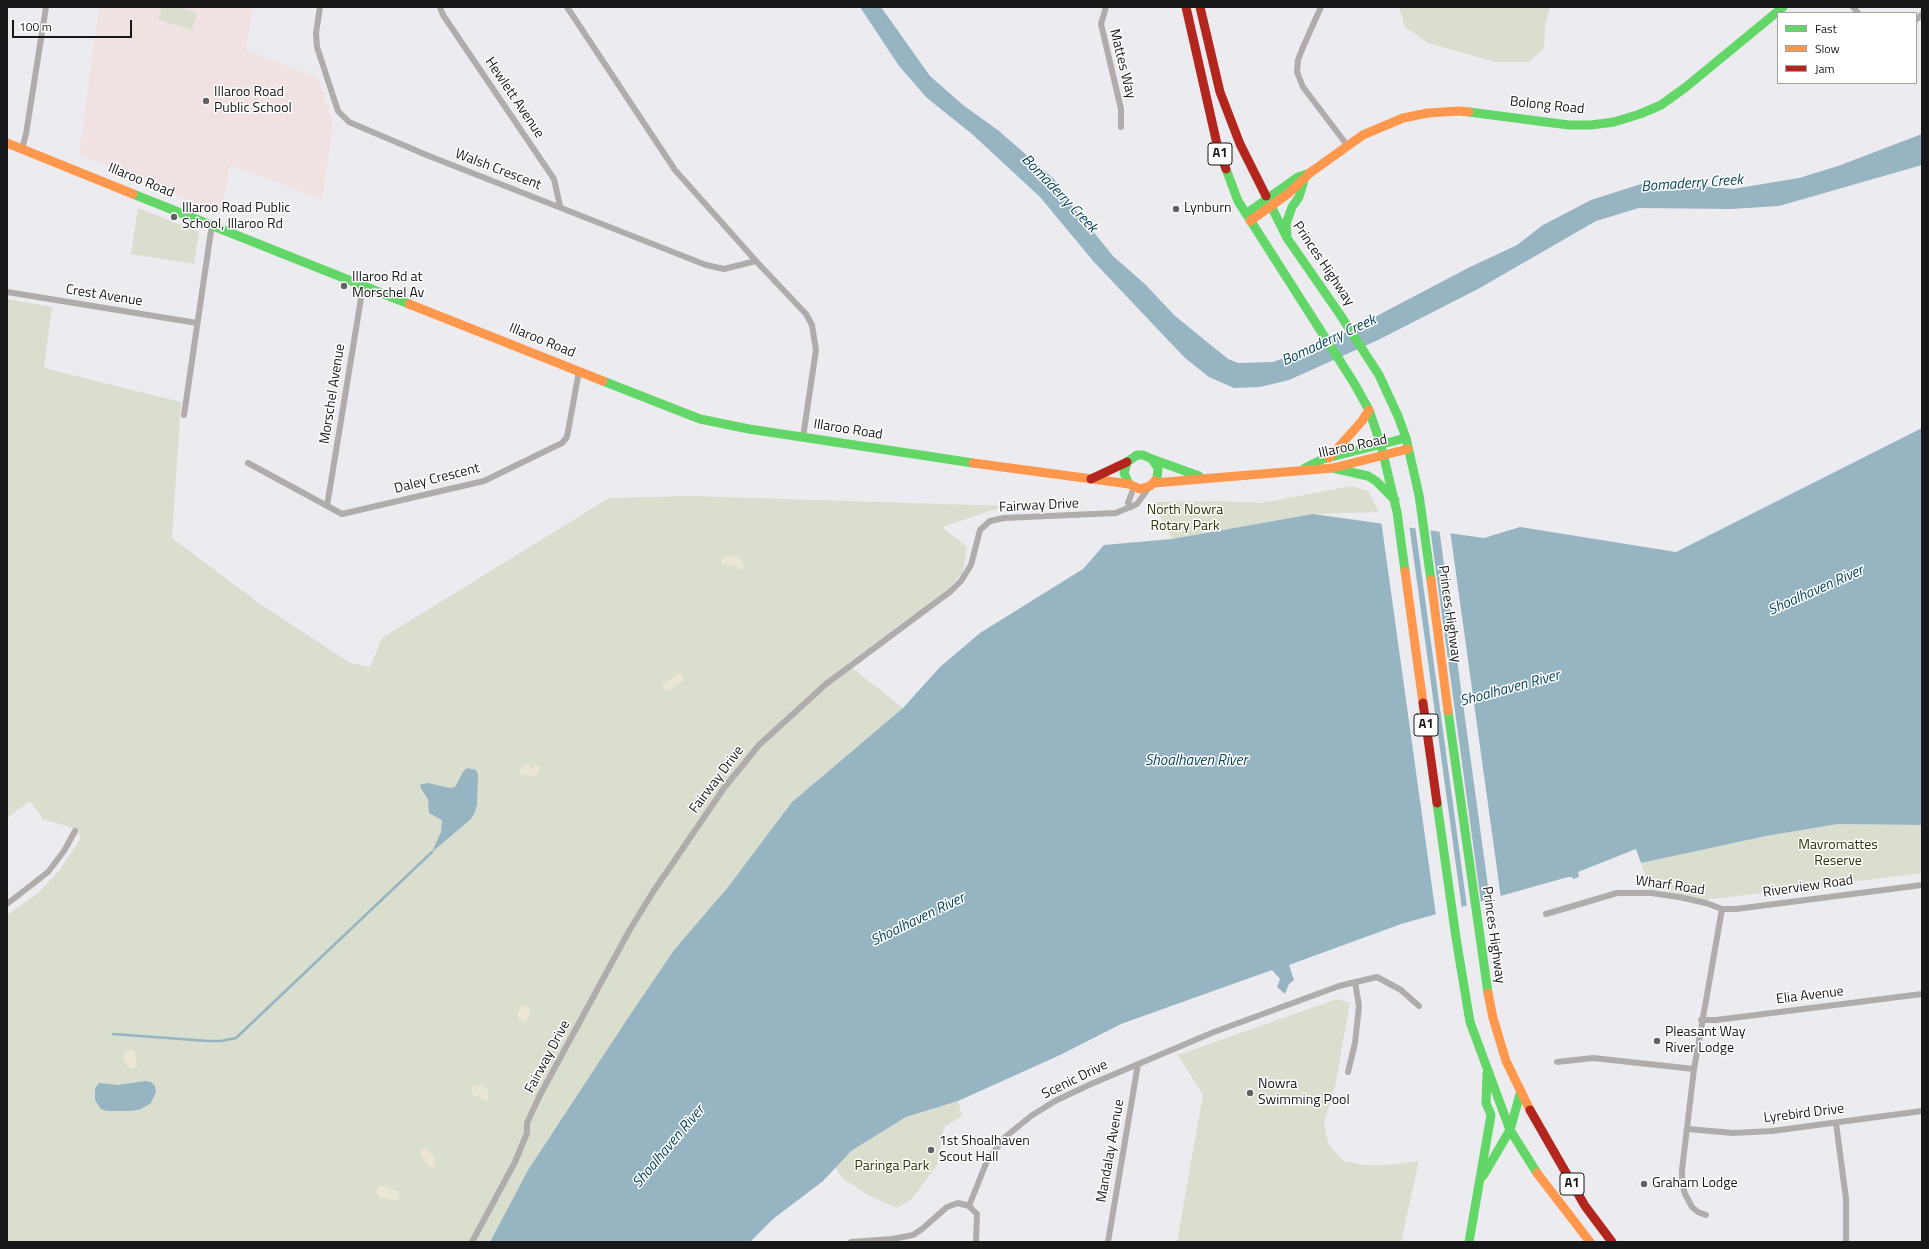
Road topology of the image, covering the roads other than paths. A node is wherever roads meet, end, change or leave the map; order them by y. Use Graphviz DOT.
graph roads {
  1 [pos="46,7"];
  2 [pos="320,7"];
  3 [pos="440,7"];
  4 [pos="567,7"];
  5 [pos="1106,7"];
  6 [pos="1186,7"];
  7 [pos="1200,7"];
  8 [pos="1321,7"];
  9 [pos="1783,7"];
  10 [pos="1121,127"];
  11 [pos="7,143"];
  12 [pos="1347,145"];
  13 [pos="22,149"];
  14 [pos="1311,172"];
  15 [pos="1304,180"];
  16 [pos="1269,202"];
  17 [pos="560,206"];
  18 [pos="1248,218"];
  19 [pos="212,224"];
  20 [pos="1287,238"];
  21 [pos="756,261"];
  22 [pos="363,286"];
  23 [pos="7,292"];
  24 [pos="197,324"];
  25 [pos="579,371"];
  26 [pos="1369,410"];
  27 [pos="184,415"];
  28 [pos="803,437"];
  29 [pos="1406,438"];
  30 [pos="1381,445"];
  31 [pos="1408,449"];
  32 [pos="1384,456"];
  33 [pos="1329,458"];
  34 [pos="1152,459"];
  35 [pos="248,462"];
  36 [pos="1127,462"];
  37 [pos="1333,468"];
  38 [pos="1302,470"];
  39 [pos="1203,478"];
  40 [pos="1089,480"];
  41 [pos="1131,485"];
  42 [pos="1152,485"];
  43 [pos="1395,500"];
  44 [pos="327,506"];
  45 [pos="1131,507"];
  46 [pos="75,831"];
  47 [pos="1922,885"];
  48 [pos="7,904"];
  49 [pos="1722,909"];
  50 [pos="1546,914"];
  51 [pos="1356,982"];
  52 [pos="1922,994"];
  53 [pos="1419,1006"];
  54 [pos="1701,1020"];
  55 [pos="1557,1062"];
  56 [pos="1138,1064"];
  57 [pos="1694,1069"];
  58 [pos="1487,1070"];
  59 [pos="1348,1072"];
  60 [pos="1520,1094"];
  61 [pos="1922,1111"];
  62 [pos="1836,1123"];
  63 [pos="1688,1129"];
  64 [pos="1510,1130"];
  65 [pos="1480,1181"];
  66 [pos="969,1206"];
  67 [pos="1706,1215"];
  68 [pos="472,1242"];
  69 [pos="851,1242"];
  70 [pos="976,1242"];
  71 [pos="1108,1242"];
  72 [pos="1469,1242"];
  73 [pos="1590,1242"];
  74 [pos="1612,1242"];
  75 [pos="1846,1242"];
  1 -- 13 [label="street"];
  2 -- 17 [label="street, Walsh Crescent"];
  3 -- 17 [label="street, Hewlett Avenue"];
  4 -- 21 [label="street"];
  5 -- 10 [label="street, Mattes Way"];
  6 -- 18 [label="main road, A1"];
  7 -- 16 [label="main road, Princes Highway / A1"];
  8 -- 12 [label="street"];
  9 -- 12 [label="main road, Bolong Road"];
  11 -- 13 [label="main road, Illaroo Road"];
  12 -- 14 [label="main road, Bolong Road"];
  13 -- 19 [label="main road, Illaroo Road"];
  14 -- 15 [label="main road, Bolong Road"];
  14 -- 16 [label="main road, Bolong Road"];
  15 -- 16 [label="main road, Bolong Road"];
  15 -- 20 [label="main road"];
  16 -- 18 [label="main road, Bolong Road"];
  16 -- 20 [label="main road, Princes Highway / A1"];
  17 -- 21 [label="street, Walsh Crescent"];
  18 -- 26 [label="main road, A1"];
  19 -- 22 [label="main road, Illaroo Road"];
  19 -- 24 [label="street"];
  20 -- 29 [label="main road, Princes Highway / A1"];
  21 -- 28 [label="street"];
  22 -- 25 [label="main road, Illaroo Road"];
  22 -- 44 [label="street, Morschel Avenue"];
  23 -- 24 [label="street, Crest Avenue"];
  24 -- 27 [label="street"];
  25 -- 28 [label="main road, Illaroo Road"];
  25 -- 44 [label="street, Daley Crescent"];
  26 -- 30 [label="main road, A1"];
  26 -- 33 [label="main road"];
  28 -- 40 [label="main road, Illaroo Road"];
  29 -- 30 [label="main road, Illaroo Road"];
  29 -- 31 [label="main road, Princes Highway / A1"];
  30 -- 32 [label="main road, A1"];
  30 -- 33 [label="main road, Illaroo Road"];
  31 -- 32 [label="main road, Illaroo Road"];
  31 -- 60 [label="main road, Princes Highway / A1"];
  32 -- 37 [label="main road, Illaroo Road"];
  32 -- 43 [label="main road, A1"];
  33 -- 38 [label="main road, Illaroo Road"];
  34 -- 36 [label="main road, Illaroo Road"];
  34 -- 39 [label="main road, Illaroo Road"];
  34 -- 42 [label="main road"];
  35 -- 44 [label="street, Daley Crescent"];
  36 -- 40 [label="main road, Illaroo Road"];
  36 -- 41 [label="main road"];
  37 -- 38 [label="main road, Illaroo Road"];
  37 -- 43 [label="main road"];
  38 -- 39 [label="main road, Illaroo Road"];
  39 -- 42 [label="main road, Illaroo Road"];
  40 -- 41 [label="main road, Illaroo Road"];
  41 -- 42 [label="main road, Illaroo Road"];
  41 -- 45 [label="street"];
  42 -- 45 [label="street, Fairway Drive"];
  43 -- 58 [label="main road, A1"];
  45 -- 68 [label="street, Fairway Drive"];
  46 -- 48 [label="street"];
  47 -- 49 [label="street, Riverview Road"];
  49 -- 50 [label="street, Wharf Road"];
  49 -- 54 [label="street"];
  51 -- 53 [label="street, Scenic Drive"];
  51 -- 56 [label="street, Scenic Drive"];
  51 -- 59 [label="street"];
  52 -- 54 [label="street, Elia Avenue"];
  54 -- 57 [label="street"];
  55 -- 57 [label="street"];
  56 -- 66 [label="street, Scenic Drive"];
  56 -- 71 [label="street, Mandalay Avenue"];
  57 -- 63 [label="street"];
  58 -- 64 [label="main road, A1"];
  58 -- 65 [label="main road"];
  60 -- 64 [label="main road"];
  60 -- 74 [label="main road, Princes Highway / A1"];
  61 -- 62 [label="street, Lyrebird Drive"];
  62 -- 63 [label="street, Lyrebird Drive"];
  62 -- 75 [label="street"];
  63 -- 67 [label="street"];
  64 -- 65 [label="main road"];
  64 -- 73 [label="main road, A1"];
  65 -- 72 [label="main road"];
  66 -- 69 [label="street"];
  66 -- 70 [label="street"];
}
